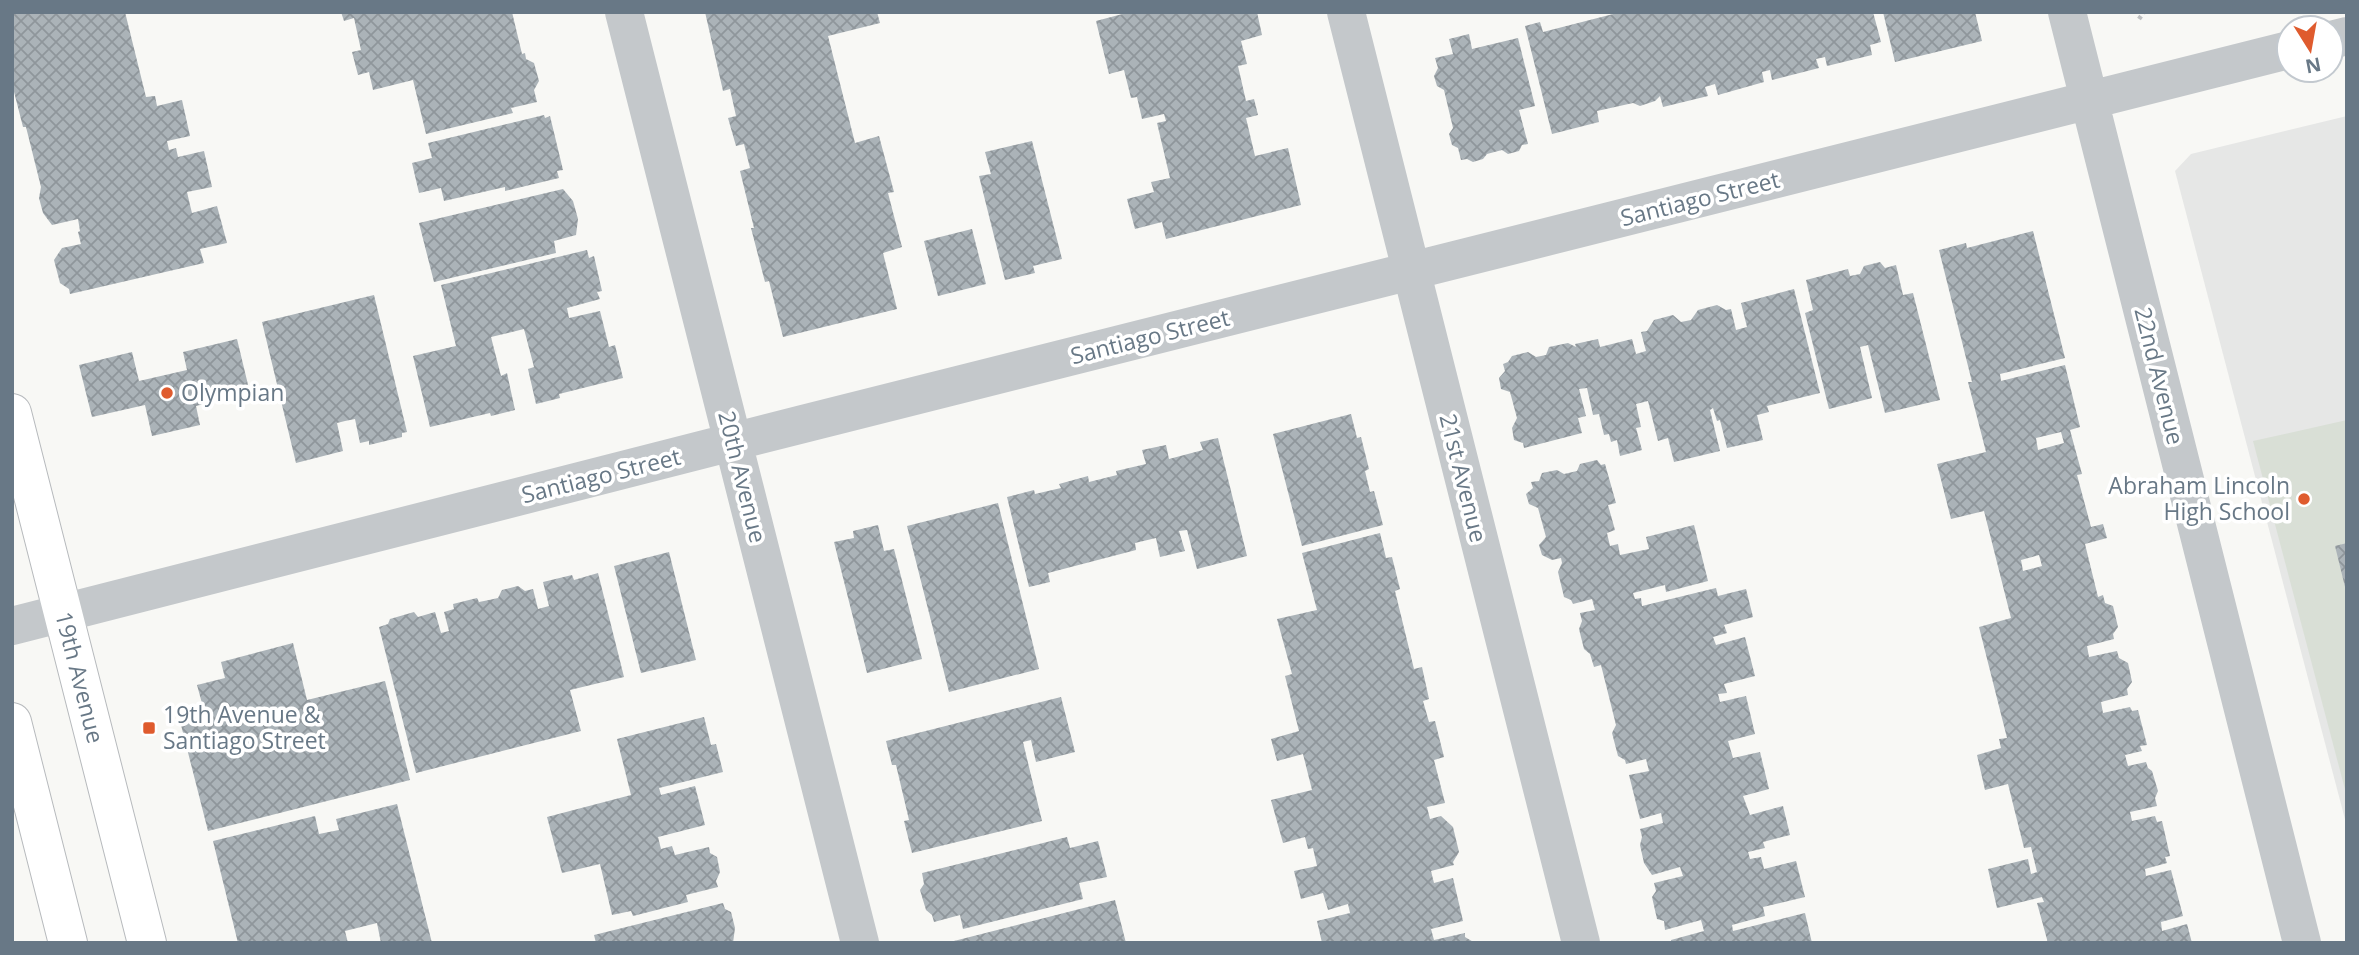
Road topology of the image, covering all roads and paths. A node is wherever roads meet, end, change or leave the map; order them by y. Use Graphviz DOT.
graph roads {
  1 [pos="624,12"];
  2 [pos="1346,12"];
  3 [pos="2067,12"];
  4 [pos="2144,12"];
  5 [pos="2139,19"];
  6 [pos="2275,54"];
  7 [pos="2090,101"];
  8 [pos="1411,272"];
  9 [pos="12,413"];
  10 [pos="733,443"];
  11 [pos="62,613"];
  12 [pos="12,626"];
  13 [pos="12,722"];
  14 [pos="68,943"];
  15 [pos="147,943"];
  16 [pos="860,943"];
  17 [pos="1581,943"];
  18 [pos="2302,943"];
  1 -- 10 [label="street, 20th Avenue"];
  2 -- 8 [label="street, 21st Avenue"];
  3 -- 7 [label="street, 22nd Avenue"];
  4 -- 5 [label="path"];
  6 -- 7 [label="street, Santiago Street"];
  7 -- 8 [label="street, Santiago Street"];
  7 -- 18 [label="street, 22nd Avenue"];
  8 -- 10 [label="street, Santiago Street"];
  8 -- 17 [label="street, 21st Avenue"];
  9 -- 11 [label="highway, 19th Avenue"];
  10 -- 11 [label="street, Santiago Street"];
  10 -- 16 [label="street, 20th Avenue"];
  11 -- 12 [label="street, Santiago Street"];
  11 -- 15 [label="highway, 19th Avenue"];
  13 -- 14 [label="highway"];
}
